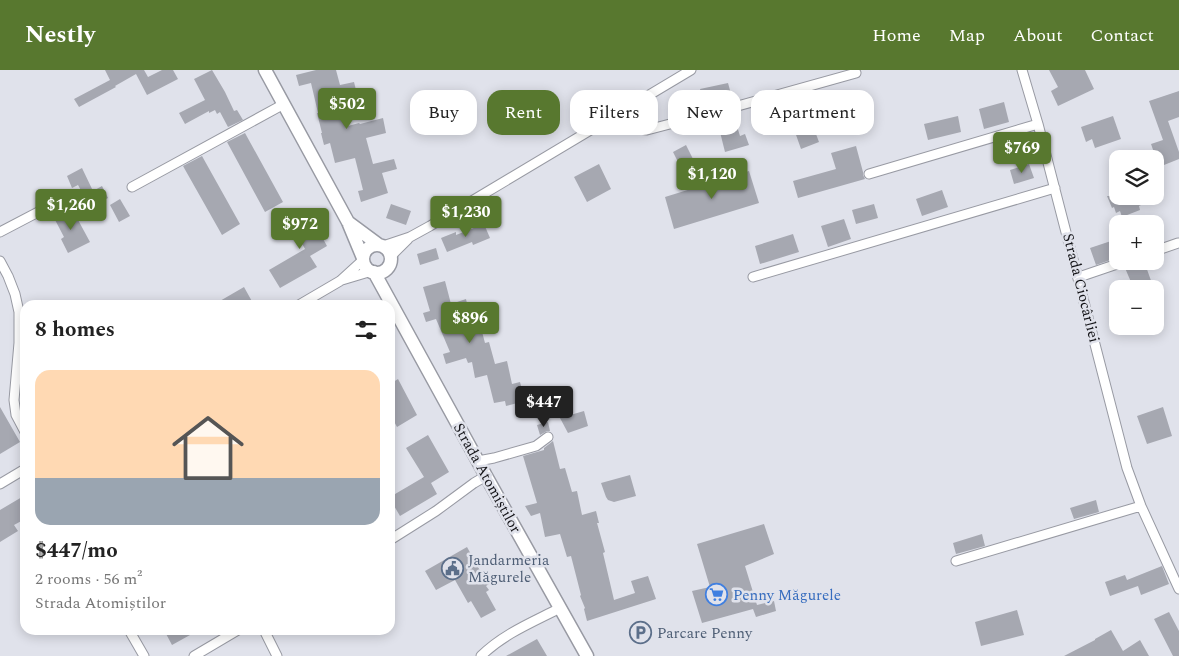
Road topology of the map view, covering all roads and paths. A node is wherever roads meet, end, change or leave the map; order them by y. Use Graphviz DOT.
graph roads {
  1 [pos="265,70"];
  2 [pos="691,70"];
  3 [pos="1022,70"];
  4 [pos="856,72"];
  5 [pos="658,90"];
  6 [pos="284,104"];
  7 [pos="1038,124"];
  8 [pos="658,127"];
  9 [pos="582,135"];
  10 [pos="868,174"];
  11 [pos="132,187"];
  12 [pos="1055,188"];
  13 [pos="63,198"];
  14 [pos="348,222"];
  15 [pos="0,232"];
  16 [pos="410,237"];
  17 [pos="1178,243"];
  18 [pos="381,246"];
  19 [pos="1164,248"];
  20 [pos="363,259"];
  21 [pos="0,261"];
  22 [pos="389,262"];
  23 [pos="1109,267"];
  24 [pos="373,272"];
  25 [pos="753,277"];
  26 [pos="1079,277"];
  27 [pos="340,281"];
  28 [pos="389,298"];
  29 [pos="308,300"];
  30 [pos="395,309"];
  31 [pos="20,423"];
  32 [pos="548,437"];
  33 [pos="478,461"];
  34 [pos="20,472"];
  35 [pos="486,476"];
  36 [pos="0,484"];
  37 [pos="1141,506"];
  38 [pos="395,537"];
  39 [pos="956,561"];
  40 [pos="1179,589"];
  41 [pos="560,608"];
  42 [pos="132,635"];
  43 [pos="230,635"];
  44 [pos="266,635"];
  45 [pos="144,656"];
  46 [pos="194,656"];
  47 [pos="277,656"];
  48 [pos="481,656"];
  49 [pos="587,656"];
  1 -- 6 [label="main road"];
  2 -- 5 [label="street"];
  3 -- 7 [label="street, Strada Ciocârliei"];
  4 -- 8 [label="street"];
  6 -- 11 [label="street"];
  6 -- 14 [label="main road"];
  7 -- 10 [label="street"];
  7 -- 12 [label="street, Strada Ciocârliei"];
  9 -- 16 [label="street"];
  12 -- 25 [label="street"];
  12 -- 26 [label="street, Strada Ciocârliei"];
  13 -- 15 [label="street"];
  14 -- 18 [label="main road"];
  14 -- 20 [label="main road"];
  16 -- 18 [label="street"];
  16 -- 22 [label="street"];
  17 -- 19 [label="street"];
  18 -- 20 [label="main road"];
  18 -- 22 [label="main road"];
  20 -- 24 [label="main road"];
  20 -- 27 [label="street"];
  21 -- 31 [label="street"];
  22 -- 24 [label="main road"];
  22 -- 28 [label="main road, Strada Atomiștilor"];
  23 -- 26 [label="street"];
  24 -- 27 [label="street"];
  24 -- 28 [label="main road, Strada Atomiștilor"];
  26 -- 37 [label="street, Strada Ciocârliei"];
  27 -- 29 [label="street"];
  30 -- 33 [label="main road, Strada Atomiștilor"];
  32 -- 33 [label="street"];
  33 -- 35 [label="main road, Strada Atomiștilor"];
  34 -- 36 [label="street"];
  35 -- 38 [label="street"];
  35 -- 41 [label="main road, Strada Atomiștilor"];
  37 -- 39 [label="street"];
  37 -- 40 [label="street, Strada Ciocârliei"];
  41 -- 48 [label="street"];
  41 -- 49 [label="main road, Strada Atomiștilor"];
  42 -- 45 [label="street"];
  43 -- 46 [label="street"];
  44 -- 47 [label="street"];
}
